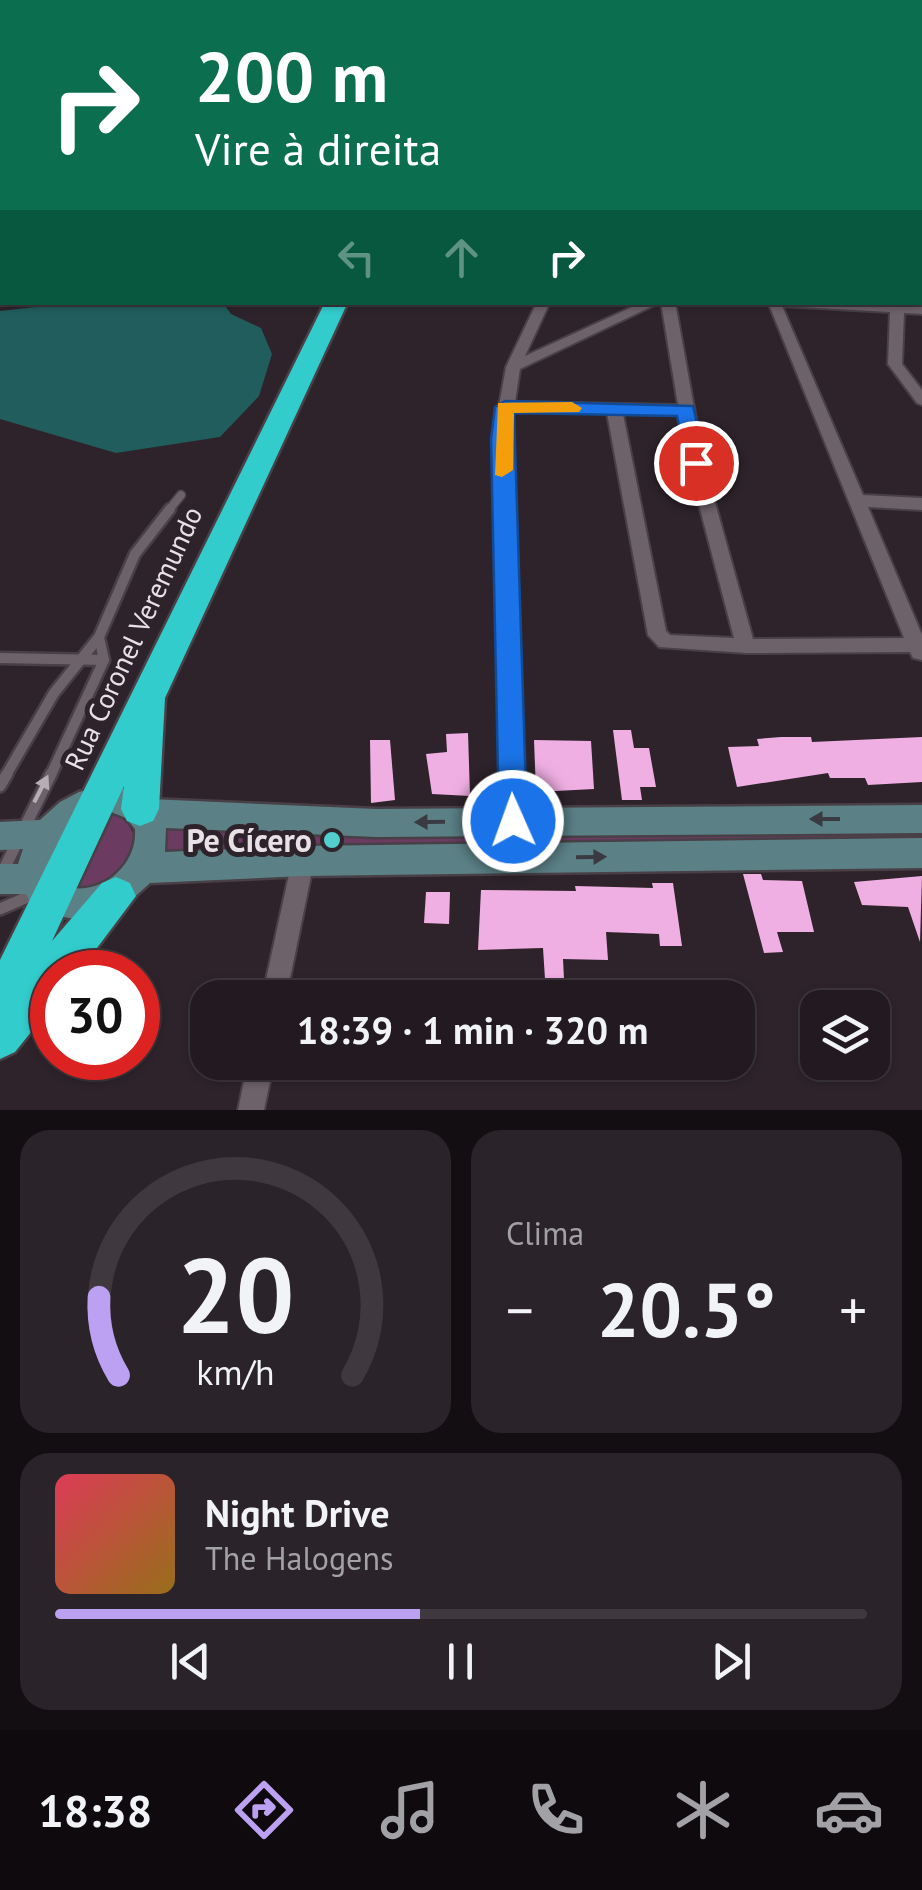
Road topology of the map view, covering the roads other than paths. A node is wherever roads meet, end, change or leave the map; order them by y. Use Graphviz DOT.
graph roads {
  1 [pos="212,0"];
  2 [pos="261,0"];
  3 [pos="336,305"];
  4 [pos="543,305"];
  5 [pos="648,305"];
  6 [pos="668,305"];
  7 [pos="778,305"];
  8 [pos="837,305"];
  9 [pos="897,308"];
  10 [pos="922,310"];
  11 [pos="514,366"];
  12 [pos="922,400"];
  13 [pos="505,407"];
  14 [pos="614,408"];
  15 [pos="686,410"];
  16 [pos="181,494"];
  17 [pos="861,501"];
  18 [pos="922,504"];
  19 [pos="99,637"];
  20 [pos="746,646"];
  21 [pos="920,649"];
  22 [pos="0,658"];
  23 [pos="82,659"];
  24 [pos="104,660"];
  25 [pos="151,687"];
  26 [pos="0,786"];
  27 [pos="102,798"];
  28 [pos="142,811"];
  29 [pos="922,819"];
  30 [pos="643,820"];
  31 [pos="513,821"];
  32 [pos="20,835"];
  33 [pos="922,853"];
  34 [pos="648,856"];
  35 [pos="303,861"];
  36 [pos="130,882"];
  37 [pos="25,886"];
  38 [pos="0,910"];
  39 [pos="72,950"];
  40 [pos="278,980"];
  41 [pos="30,1001"];
  42 [pos="0,1006"];
  43 [pos="0,1038"];
  44 [pos="257,1080"];
  45 [pos="251,1110"];
  1 -- 2 [label="street"];
  3 -- 25 [label="highway, Rua Coronel Veremundo"];
  4 -- 11 [label="street"];
  5 -- 11 [label="street"];
  6 -- 15 [label="street"];
  7 -- 17 [label="street"];
  8 -- 9 [label="street"];
  9 -- 10 [label="street"];
  9 -- 12 [label="street"];
  11 -- 13 [label="street"];
  13 -- 14 [label="street"];
  13 -- 31 [label="street"];
  14 -- 15 [label="street"];
  14 -- 20 [label="street"];
  15 -- 20 [label="street"];
  16 -- 19 [label="lane"];
  17 -- 18 [label="street"];
  17 -- 21 [label="street"];
  19 -- 23 [label="lane"];
  19 -- 24 [label="lane"];
  20 -- 21 [label="street"];
  22 -- 23 [label="lane"];
  23 -- 24 [label="lane"];
  23 -- 26 [label="lane"];
  32 -- 24 [label="lane, one-way"];
  25 -- 27 [label="highway, Rua Coronel Veremundo"];
  25 -- 28 [label="highway"];
  27 -- 28 [label="main road"];
  27 -- 32 [label="main road"];
  27 -- 37 [label="highway, Rua Coronel Veremundo"];
  31 -- 28 [label="main road, one-way"];
  28 -- 36 [label="main road"];
  29 -- 30 [label="main road, one-way"];
  30 -- 31 [label="main road"];
  30 -- 34 [label="main road"];
  32 -- 37 [label="main road"];
  33 -- 34 [label="main road"];
  35 -- 34 [label="main road, one-way"];
  35 -- 36 [label="main road"];
  35 -- 40 [label="street"];
  36 -- 37 [label="main road"];
  36 -- 39 [label="highway"];
  37 -- 38 [label="lane"];
  37 -- 42 [label="highway, Rua Coronel Veremundo"];
  41 -- 43 [label="highway"];
  44 -- 45 [label="street"];
}
